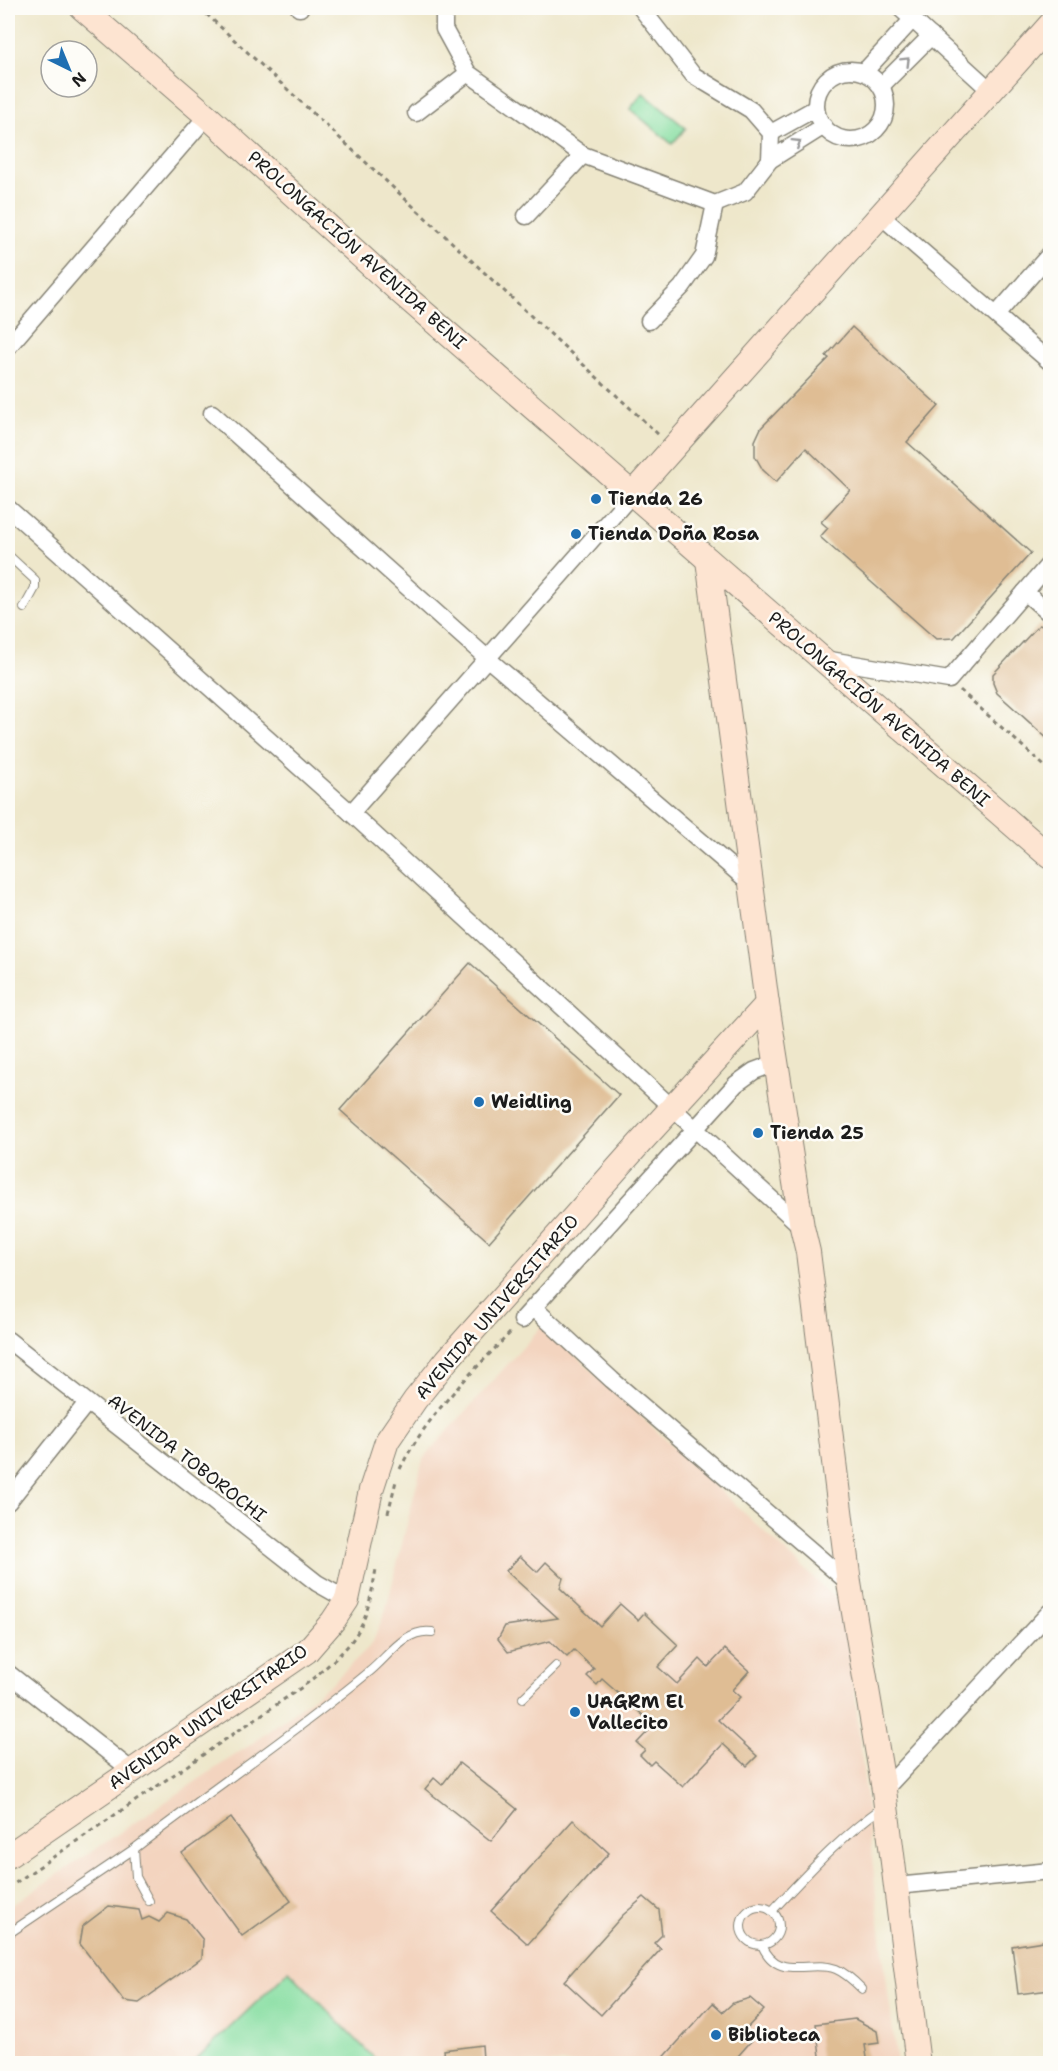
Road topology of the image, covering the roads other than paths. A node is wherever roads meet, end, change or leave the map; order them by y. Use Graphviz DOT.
graph roads {
  1 [pos="82,8"];
  2 [pos="444,8"];
  3 [pos="640,8"];
  4 [pos="900,8"];
  5 [pos="912,20"];
  6 [pos="1050,25"];
  7 [pos="931,36"];
  8 [pos="864,72"];
  9 [pos="468,73"];
  10 [pos="881,86"];
  11 [pos="990,90"];
  12 [pos="816,108"];
  13 [pos="416,113"];
  14 [pos="207,116"];
  15 [pos="824,126"];
  16 [pos="771,133"];
  17 [pos="583,155"];
  18 [pos="771,160"];
  19 [pos="715,204"];
  20 [pos="880,215"];
  21 [pos="526,216"];
  22 [pos="1050,254"];
  23 [pos="997,314"];
  24 [pos="649,321"];
  25 [pos="8,347"];
  26 [pos="1050,362"];
  27 [pos="212,413"];
  28 [pos="633,492"];
  29 [pos="8,508"];
  30 [pos="8,555"];
  31 [pos="708,560"];
  32 [pos="1050,563"];
  33 [pos="1025,592"];
  34 [pos="24,608"];
  35 [pos="1050,614"];
  36 [pos="488,659"];
  37 [pos="821,659"];
  38 [pos="351,813"];
  39 [pos="1050,857"];
  40 [pos="750,883"];
  41 [pos="767,1004"];
  42 [pos="778,1062"];
  43 [pos="672,1107"];
  44 [pos="695,1127"];
  45 [pos="802,1227"];
  46 [pos="534,1308"];
  47 [pos="522,1320"];
  48 [pos="8,1340"];
  49 [pos="86,1404"];
  50 [pos="8,1502"];
  51 [pos="849,1583"];
  52 [pos="347,1600"];
  53 [pos="1050,1612"];
  54 [pos="432,1632"];
  55 [pos="556,1666"];
  56 [pos="8,1673"];
  57 [pos="523,1698"];
  58 [pos="131,1770"];
  59 [pos="885,1797"];
  60 [pos="134,1849"];
  61 [pos="8,1856"];
  62 [pos="1050,1871"];
  63 [pos="896,1886"];
  64 [pos="149,1902"];
  65 [pos="772,1911"];
  66 [pos="8,1934"];
  67 [pos="762,1945"];
  68 [pos="862,1989"];
  69 [pos="918,2064"];
  1 -- 14 [label="street, PROLONGACIÓN AVENIDA BENI"];
  2 -- 9 [label="street"];
  3 -- 16 [label="street"];
  4 -- 5 [label="street"];
  5 -- 7 [label="street"];
  5 -- 8 [label="street"];
  6 -- 11 [label="street"];
  10 -- 7 [label="street, one-way"];
  7 -- 11 [label="street"];
  8 -- 10 [label="street"];
  8 -- 12 [label="street"];
  9 -- 13 [label="street"];
  9 -- 17 [label="street"];
  10 -- 15 [label="street"];
  11 -- 20 [label="street"];
  12 -- 15 [label="street"];
  12 -- 16 [label="street"];
  14 -- 25 [label="street"];
  14 -- 28 [label="street, PROLONGACIÓN AVENIDA BENI"];
  18 -- 15 [label="street, one-way"];
  16 -- 18 [label="street"];
  17 -- 19 [label="street"];
  17 -- 21 [label="street"];
  18 -- 19 [label="street"];
  19 -- 24 [label="street"];
  20 -- 23 [label="street"];
  20 -- 28 [label="street"];
  22 -- 23 [label="street"];
  23 -- 26 [label="street"];
  27 -- 36 [label="street"];
  28 -- 31 [label="street, PROLONGACIÓN AVENIDA BENI"];
  28 -- 36 [label="street"];
  29 -- 38 [label="street"];
  30 -- 34 [label="lane"];
  31 -- 37 [label="street, PROLONGACIÓN AVENIDA BENI"];
  31 -- 40 [label="street"];
  32 -- 33 [label="street"];
  33 -- 35 [label="street"];
  33 -- 37 [label="street"];
  36 -- 38 [label="street"];
  36 -- 40 [label="street"];
  37 -- 39 [label="street, PROLONGACIÓN AVENIDA BENI"];
  38 -- 43 [label="street"];
  40 -- 41 [label="street"];
  41 -- 42 [label="street"];
  41 -- 43 [label="street, AVENIDA UNIVERSITARIO"];
  42 -- 44 [label="street"];
  42 -- 45 [label="street"];
  43 -- 44 [label="street"];
  43 -- 52 [label="street, AVENIDA UNIVERSITARIO"];
  44 -- 45 [label="street"];
  44 -- 46 [label="street"];
  45 -- 51 [label="street"];
  46 -- 47 [label="street"];
  46 -- 51 [label="street"];
  48 -- 49 [label="street, AVENIDA TOBOROCHI"];
  49 -- 50 [label="street"];
  49 -- 52 [label="street, AVENIDA TOBOROCHI"];
  51 -- 59 [label="street"];
  52 -- 58 [label="street, AVENIDA UNIVERSITARIO"];
  53 -- 59 [label="street"];
  54 -- 60 [label="lane"];
  55 -- 57 [label="lane"];
  56 -- 58 [label="street"];
  58 -- 61 [label="street, AVENIDA UNIVERSITARIO"];
  59 -- 63 [label="street"];
  59 -- 65 [label="lane"];
  60 -- 64 [label="lane"];
  60 -- 66 [label="lane"];
  62 -- 63 [label="street"];
  63 -- 69 [label="street"];
  65 -- 67 [label="lane"];
  65 -- 67 [label="lane"];
  67 -- 68 [label="lane"];
}
